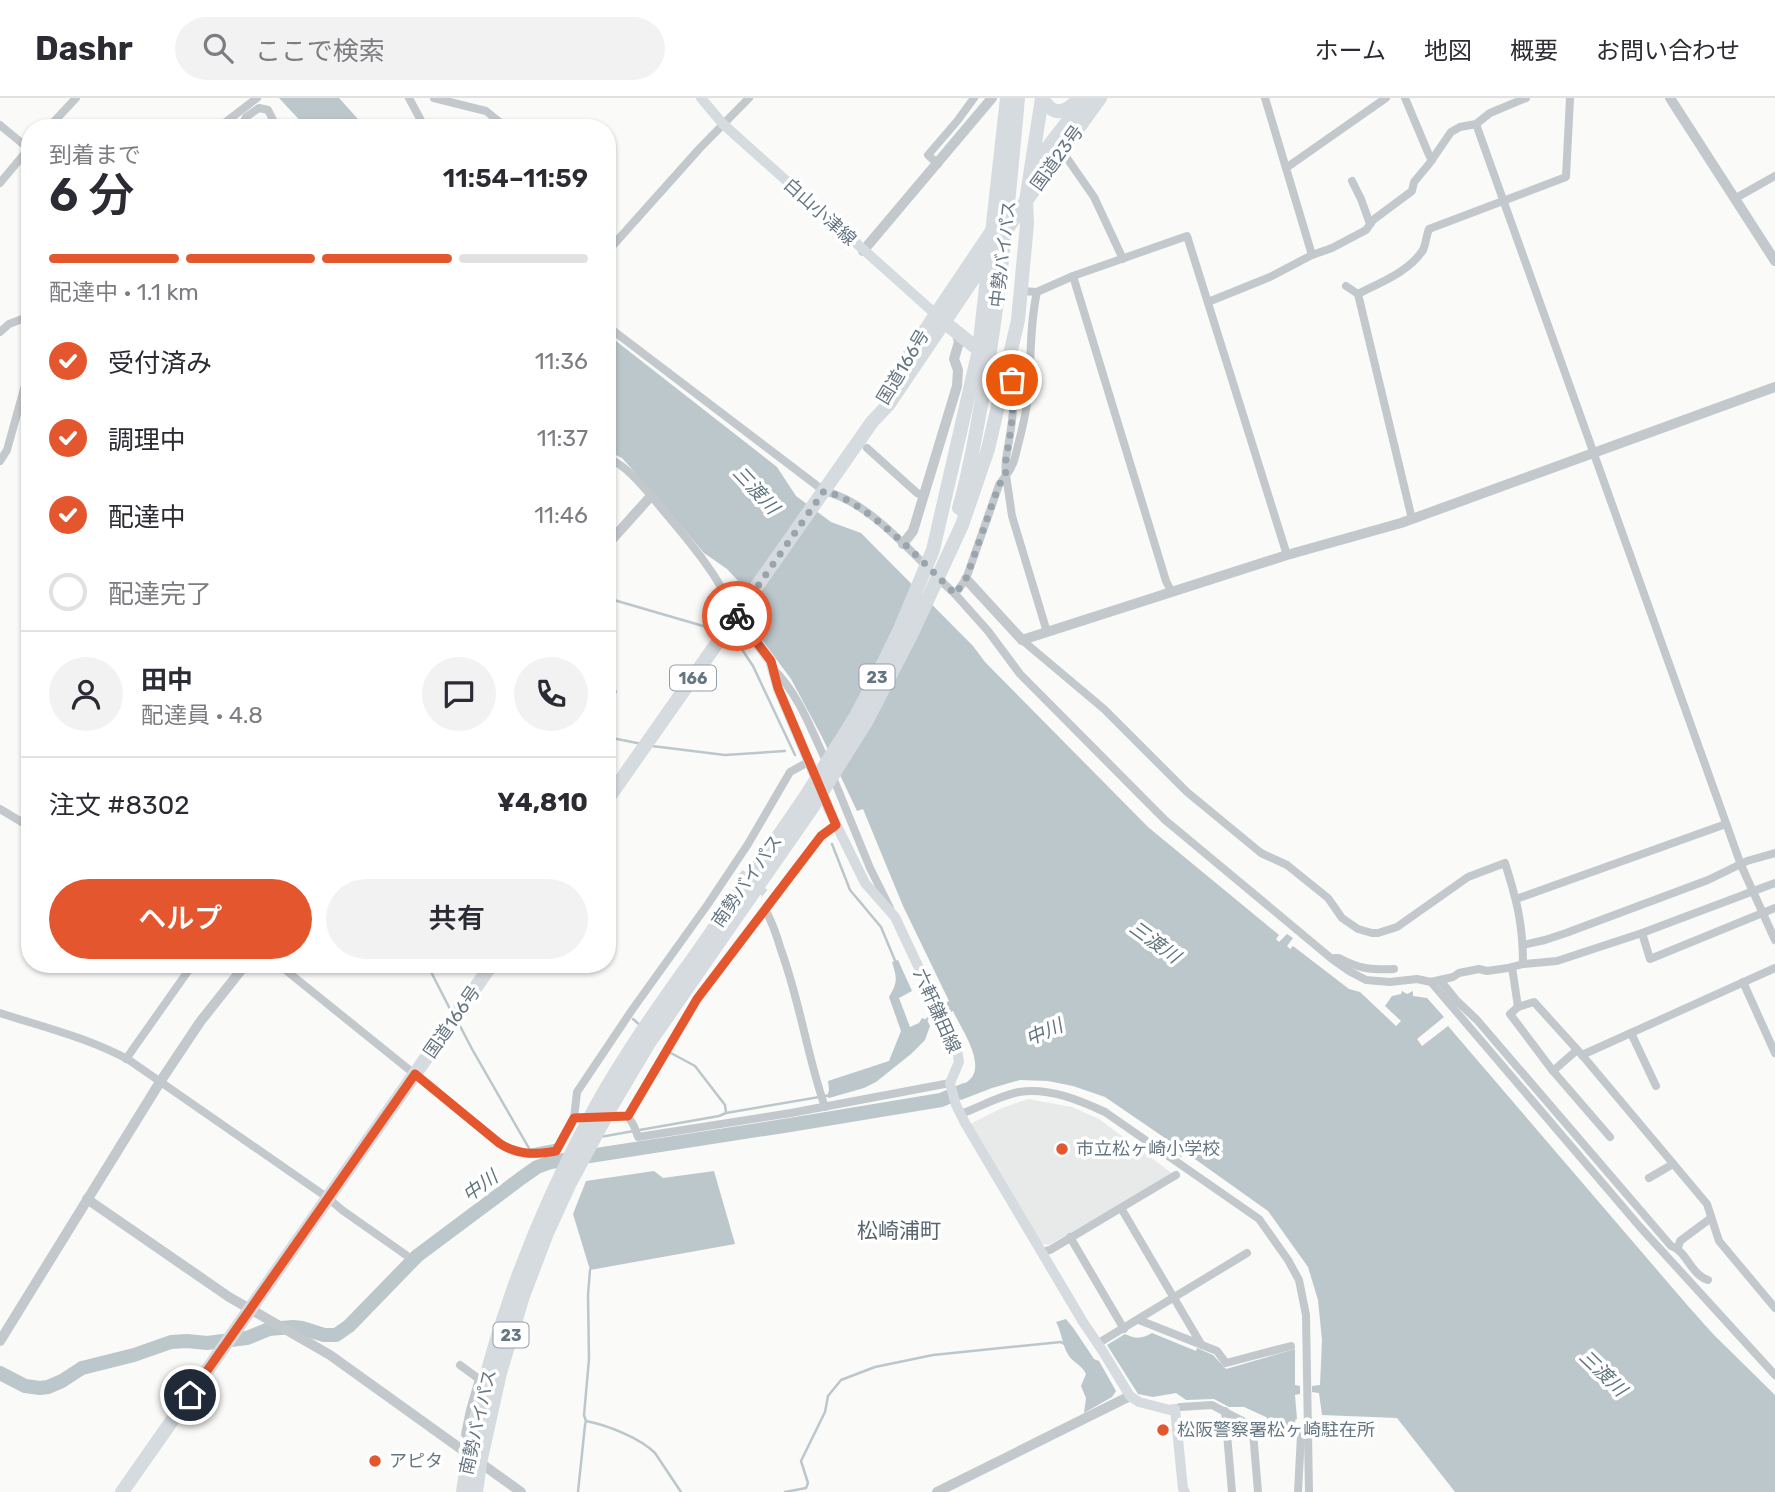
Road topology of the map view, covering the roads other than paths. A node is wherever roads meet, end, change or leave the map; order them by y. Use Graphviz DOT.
graph roads {
  1 [pos="76,98"];
  2 [pos="257,98"];
  3 [pos="409,98"];
  4 [pos="434,98"];
  5 [pos="701,98"];
  6 [pos="749,98"];
  7 [pos="974,98"];
  8 [pos="992,98"];
  9 [pos="1007,98"];
  10 [pos="1018,98"];
  11 [pos="1042,98"];
  12 [pos="1081,98"];
  13 [pos="1086,98"];
  14 [pos="1100,98"];
  15 [pos="1265,98"];
  16 [pos="1386,98"];
  17 [pos="1405,98"];
  18 [pos="1526,98"];
  19 [pos="1570,98"];
  20 [pos="1670,98"];
  21 [pos="56,119"];
  22 [pos="230,119"];
  23 [pos="245,119"];
  24 [pos="272,119"];
  25 [pos="422,119"];
  26 [pos="496,119"];
  27 [pos="723,124"];
  28 [pos="1476,124"];
  29 [pos="0,125"];
  30 [pos="21,142"];
  31 [pos="1062,151"];
  32 [pos="21,158"];
  33 [pos="1432,160"];
  34 [pos="1053,163"];
  35 [pos="938,164"];
  36 [pos="1286,168"];
  37 [pos="1030,171"];
  38 [pos="1775,176"];
  39 [pos="1352,181"];
  40 [pos="0,183"];
  41 [pos="1736,198"];
  42 [pos="1026,201"];
  43 [pos="1503,201"];
  44 [pos="1027,223"];
  45 [pos="1370,224"];
  46 [pos="994,229"];
  47 [pos="616,242"];
  48 [pos="863,251"];
  49 [pos="1312,255"];
  50 [pos="990,256"];
  51 [pos="1123,258"];
  52 [pos="1775,261"];
  53 [pos="1073,276"];
  54 [pos="1346,286"];
  55 [pos="1021,291"];
  56 [pos="1037,292"];
  57 [pos="1358,294"];
  58 [pos="1208,302"];
  59 [pos="940,318"];
  60 [pos="21,319"];
  61 [pos="0,332"];
  62 [pos="616,333"];
  63 [pos="957,334"];
  64 [pos="977,348"];
  65 [pos="955,352"];
  66 [pos="1007,368"];
  67 [pos="1775,387"];
  68 [pos="21,399"];
  69 [pos="867,447"];
  70 [pos="1594,454"];
  71 [pos="0,461"];
  72 [pos="616,463"];
  73 [pos="1006,475"];
  74 [pos="824,491"];
  75 [pos="651,496"];
  76 [pos="924,496"];
  77 [pos="1412,519"];
  78 [pos="616,535"];
  79 [pos="903,544"];
  80 [pos="1287,555"];
  81 [pos="940,556"];
  82 [pos="966,579"];
  83 [pos="934,585"];
  84 [pos="1171,592"];
  85 [pos="955,594"];
  86 [pos="737,616"];
  87 [pos="1047,632"];
  88 [pos="1022,640"];
  89 [pos="774,669"];
  90 [pos="810,761"];
  91 [pos="616,787"];
  92 [pos="809,802"];
  93 [pos="0,809"];
  94 [pos="21,822"];
  95 [pos="1726,824"];
  96 [pos="836,825"];
  97 [pos="1775,853"];
  98 [pos="1741,865"];
  99 [pos="1775,883"];
  100 [pos="1753,889"];
  101 [pos="1516,899"];
  102 [pos="1775,908"];
  103 [pos="765,909"];
  104 [pos="1763,912"];
  105 [pos="895,917"];
  106 [pos="1642,933"];
  107 [pos="1775,940"];
  108 [pos="1523,945"];
  109 [pos="1332,959"];
  110 [pos="1523,962"];
  111 [pos="1512,967"];
  112 [pos="1775,968"];
  113 [pos="1394,969"];
  114 [pos="187,973"];
  115 [pos="239,973"];
  116 [pos="289,973"];
  117 [pos="486,973"];
  118 [pos="660,973"];
  119 [pos="1435,981"];
  120 [pos="1743,982"];
  121 [pos="686,991"];
  122 [pos="1518,1007"];
  123 [pos="0,1013"];
  124 [pos="649,1033"];
  125 [pos="1631,1033"];
  126 [pos="1580,1053"];
  127 [pos="1775,1053"];
  128 [pos="127,1059"];
  129 [pos="1553,1071"];
  130 [pos="415,1074"];
  131 [pos="160,1082"];
  132 [pos="950,1083"];
  133 [pos="1656,1086"];
  134 [pos="823,1100"];
  135 [pos="959,1109"];
  136 [pos="628,1116"];
  137 [pos="574,1118"];
  138 [pos="1610,1137"];
  139 [pos="1673,1164"];
  140 [pos="1176,1175"];
  141 [pos="1649,1178"];
  142 [pos="562,1187"];
  143 [pos="328,1198"];
  144 [pos="87,1199"];
  145 [pos="1121,1208"];
  146 [pos="1711,1217"];
  147 [pos="1070,1237"];
  148 [pos="1678,1248"];
  149 [pos="1041,1252"];
  150 [pos="1247,1254"];
  151 [pos="406,1255"];
  152 [pos="1709,1280"];
  153 [pos="1174,1298"];
  154 [pos="250,1308"];
  155 [pos="1775,1308"];
  156 [pos="1139,1320"];
  157 [pos="1124,1329"];
  158 [pos="0,1341"];
  159 [pos="1202,1345"];
  160 [pos="1291,1346"];
  161 [pos="1100,1347"];
  162 [pos="460,1365"];
  163 [pos="1775,1375"];
  164 [pos="1129,1393"];
  165 [pos="1175,1409"];
  166 [pos="1225,1410"];
  167 [pos="1254,1427"];
  168 [pos="1304,1434"];
  169 [pos="473,1452"];
  170 [pos="122,1492"];
  171 [pos="463,1492"];
  172 [pos="476,1492"];
  173 [pos="521,1492"];
  174 [pos="937,1492"];
  175 [pos="1185,1492"];
  176 [pos="1233,1492"];
  177 [pos="1258,1492"];
  178 [pos="1298,1492"];
  179 [pos="1309,1492"];
  1 -- 21 [label="street"];
  2 -- 22 [label="street"];
  3 -- 25 [label="street"];
  4 -- 26 [label="street"];
  5 -- 27 [label="main road, 白山小津線"];
  6 -- 27 [label="street"];
  7 -- 35 [label="street"];
  8 -- 35 [label="street"];
  9 -- 46 [label="highway, 23"];
  10 -- 81 [label="highway, 中勢バイパス / 23"];
  11 -- 12 [label="highway"];
  11 -- 37 [label="highway, 23"];
  13 -- 37 [label="highway, 国道23号 / 23"];
  14 -- 31 [label="highway, 国道23号 / 23"];
  15 -- 36 [label="street"];
  16 -- 36 [label="street"];
  17 -- 33 [label="street"];
  18 -- 28 [label="street"];
  19 -- 43 [label="street"];
  20 -- 41 [label="street"];
  23 -- 24 [label="street"];
  27 -- 47 [label="street"];
  27 -- 48 [label="main road, 白山小津線"];
  28 -- 33 [label="street"];
  28 -- 43 [label="street"];
  29 -- 30 [label="street"];
  31 -- 34 [label="highway, 国道23号 / 23"];
  31 -- 51 [label="street"];
  32 -- 40 [label="street"];
  33 -- 45 [label="street"];
  34 -- 42 [label="highway, 国道23号 / 23"];
  34 -- 44 [label="highway, 23"];
  35 -- 48 [label="street"];
  36 -- 49 [label="street"];
  37 -- 42 [label="highway, 23"];
  37 -- 46 [label="highway, 国道23号 / 23"];
  38 -- 41 [label="street"];
  39 -- 45 [label="street"];
  41 -- 52 [label="street"];
  42 -- 44 [label="highway, 23"];
  42 -- 50 [label="highway, 国道23号 / 23"];
  43 -- 57 [label="street"];
  43 -- 70 [label="street"];
  44 -- 55 [label="highway, 23"];
  45 -- 49 [label="street"];
  46 -- 50 [label="highway, 23"];
  46 -- 59 [label="highway, 国道23号 / 23"];
  48 -- 59 [label="main road, 白山小津線"];
  49 -- 58 [label="street"];
  50 -- 59 [label="highway, 国道23号 / 23"];
  50 -- 64 [label="highway, 南勢バイパス / 23"];
  51 -- 53 [label="street"];
  51 -- 58 [label="street"];
  53 -- 56 [label="street"];
  53 -- 84 [label="street"];
  54 -- 57 [label="street"];
  55 -- 56 [label="street"];
  55 -- 66 [label="highway, 23"];
  56 -- 73 [label="street"];
  57 -- 77 [label="street"];
  58 -- 80 [label="street"];
  59 -- 63 [label="highway"];
  59 -- 74 [label="highway, 国道166号 / 166"];
  60 -- 61 [label="street"];
  62 -- 74 [label="street"];
  63 -- 64 [label="highway"];
  63 -- 65 [label="street"];
  64 -- 65 [label="street"];
  64 -- 81 [label="highway, 南勢バイパス / 23"];
  65 -- 76 [label="street"];
  66 -- 73 [label="street"];
  66 -- 81 [label="highway, 23"];
  67 -- 70 [label="street"];
  68 -- 71 [label="street"];
  69 -- 76 [label="street"];
  70 -- 77 [label="street"];
  70 -- 95 [label="street"];
  72 -- 75 [label="street"];
  73 -- 82 [label="street"];
  73 -- 87 [label="street"];
  74 -- 79 [label="street"];
  74 -- 86 [label="highway, 国道166号 / 166"];
  75 -- 78 [label="street"];
  75 -- 86 [label="street"];
  76 -- 79 [label="street"];
  77 -- 80 [label="street"];
  79 -- 85 [label="street"];
  80 -- 84 [label="street"];
  81 -- 83 [label="highway, 中勢バイパス / 23"];
  81 -- 92 [label="highway, 南勢バイパス / 23"];
  82 -- 85 [label="street"];
  82 -- 88 [label="street"];
  83 -- 92 [label="highway, 南勢バイパス / 23"];
  84 -- 87 [label="street"];
  85 -- 109 [label="street"];
  86 -- 89 [label="main road, 六軒鎌田線"];
  86 -- 91 [label="highway, 国道166号 / 166"];
  87 -- 88 [label="street"];
  88 -- 101 [label="street"];
  89 -- 90 [label="main road, 六軒鎌田線"];
  89 -- 105 [label="street"];
  90 -- 96 [label="main road, 六軒鎌田線"];
  90 -- 118 [label="street"];
  92 -- 121 [label="highway, 南勢バイパス / 23"];
  93 -- 94 [label="street"];
  95 -- 98 [label="street"];
  95 -- 101 [label="street"];
  96 -- 103 [label="street"];
  96 -- 105 [label="main road, 六軒鎌田線"];
  97 -- 98 [label="street"];
  98 -- 100 [label="street"];
  98 -- 108 [label="street"];
  99 -- 100 [label="street"];
  100 -- 104 [label="street"];
  100 -- 106 [label="street"];
  101 -- 108 [label="street"];
  102 -- 104 [label="street"];
  103 -- 121 [label="street"];
  103 -- 134 [label="street"];
  104 -- 106 [label="street"];
  104 -- 107 [label="street"];
  105 -- 132 [label="main road, 六軒鎌田線"];
  106 -- 110 [label="street"];
  108 -- 110 [label="street"];
  109 -- 113 [label="street"];
  109 -- 119 [label="street"];
  110 -- 111 [label="street"];
  111 -- 119 [label="street"];
  111 -- 122 [label="street"];
  112 -- 120 [label="street"];
  114 -- 128 [label="street"];
  115 -- 131 [label="street"];
  116 -- 130 [label="street"];
  117 -- 130 [label="highway, 国道166号"];
  118 -- 121 [label="street"];
  118 -- 137 [label="street"];
  119 -- 148 [label="street"];
  119 -- 163 [label="street"];
  120 -- 125 [label="street"];
  120 -- 127 [label="street"];
  121 -- 124 [label="highway, 南勢バイパス / 23"];
  121 -- 136 [label="street"];
  122 -- 126 [label="street"];
  122 -- 129 [label="street"];
  123 -- 128 [label="street"];
  124 -- 142 [label="highway, 南勢バイパス / 23"];
  124 -- 142 [label="highway, 南勢バイパス / 23"];
  125 -- 126 [label="street"];
  125 -- 133 [label="street"];
  126 -- 129 [label="street"];
  126 -- 139 [label="street"];
  128 -- 131 [label="street"];
  129 -- 138 [label="street"];
  130 -- 137 [label="street"];
  130 -- 143 [label="highway, 国道166号"];
  131 -- 143 [label="street"];
  131 -- 144 [label="street"];
  132 -- 134 [label="street"];
  132 -- 135 [label="main road, 六軒鎌田線"];
  134 -- 136 [label="street"];
  135 -- 149 [label="main road, 六軒鎌田線"];
  135 -- 168 [label="street"];
  136 -- 137 [label="street"];
  139 -- 141 [label="street"];
  139 -- 146 [label="street"];
  140 -- 145 [label="street"];
  142 -- 169 [label="highway, 南勢バイパス / 23"];
  142 -- 169 [label="highway, 南勢バイパス / 23"];
  143 -- 151 [label="street"];
  143 -- 154 [label="highway, 国道166号"];
  144 -- 154 [label="street"];
  144 -- 158 [label="street"];
  145 -- 147 [label="street"];
  145 -- 153 [label="street"];
  146 -- 148 [label="street"];
  146 -- 155 [label="street"];
  147 -- 149 [label="street"];
  147 -- 157 [label="street"];
  148 -- 152 [label="street"];
  149 -- 161 [label="main road, 六軒鎌田線"];
  150 -- 153 [label="street"];
  153 -- 156 [label="street"];
  153 -- 159 [label="street"];
  154 -- 169 [label="street"];
  154 -- 170 [label="highway, 国道166号"];
  156 -- 157 [label="street"];
  156 -- 159 [label="street"];
  157 -- 161 [label="street"];
  159 -- 160 [label="street"];
  161 -- 164 [label="main road, 六軒鎌田線"];
  162 -- 169 [label="street"];
  164 -- 165 [label="main road"];
  164 -- 174 [label="street"];
  165 -- 166 [label="street"];
  165 -- 175 [label="main road"];
  166 -- 167 [label="street"];
  166 -- 176 [label="street"];
  167 -- 168 [label="street"];
  167 -- 177 [label="street"];
  168 -- 178 [label="street"];
  168 -- 179 [label="street"];
  169 -- 171 [label="highway, 南勢バイパス / 23"];
  169 -- 172 [label="highway, 南勢バイパス / 23"];
  169 -- 173 [label="street"];
}
